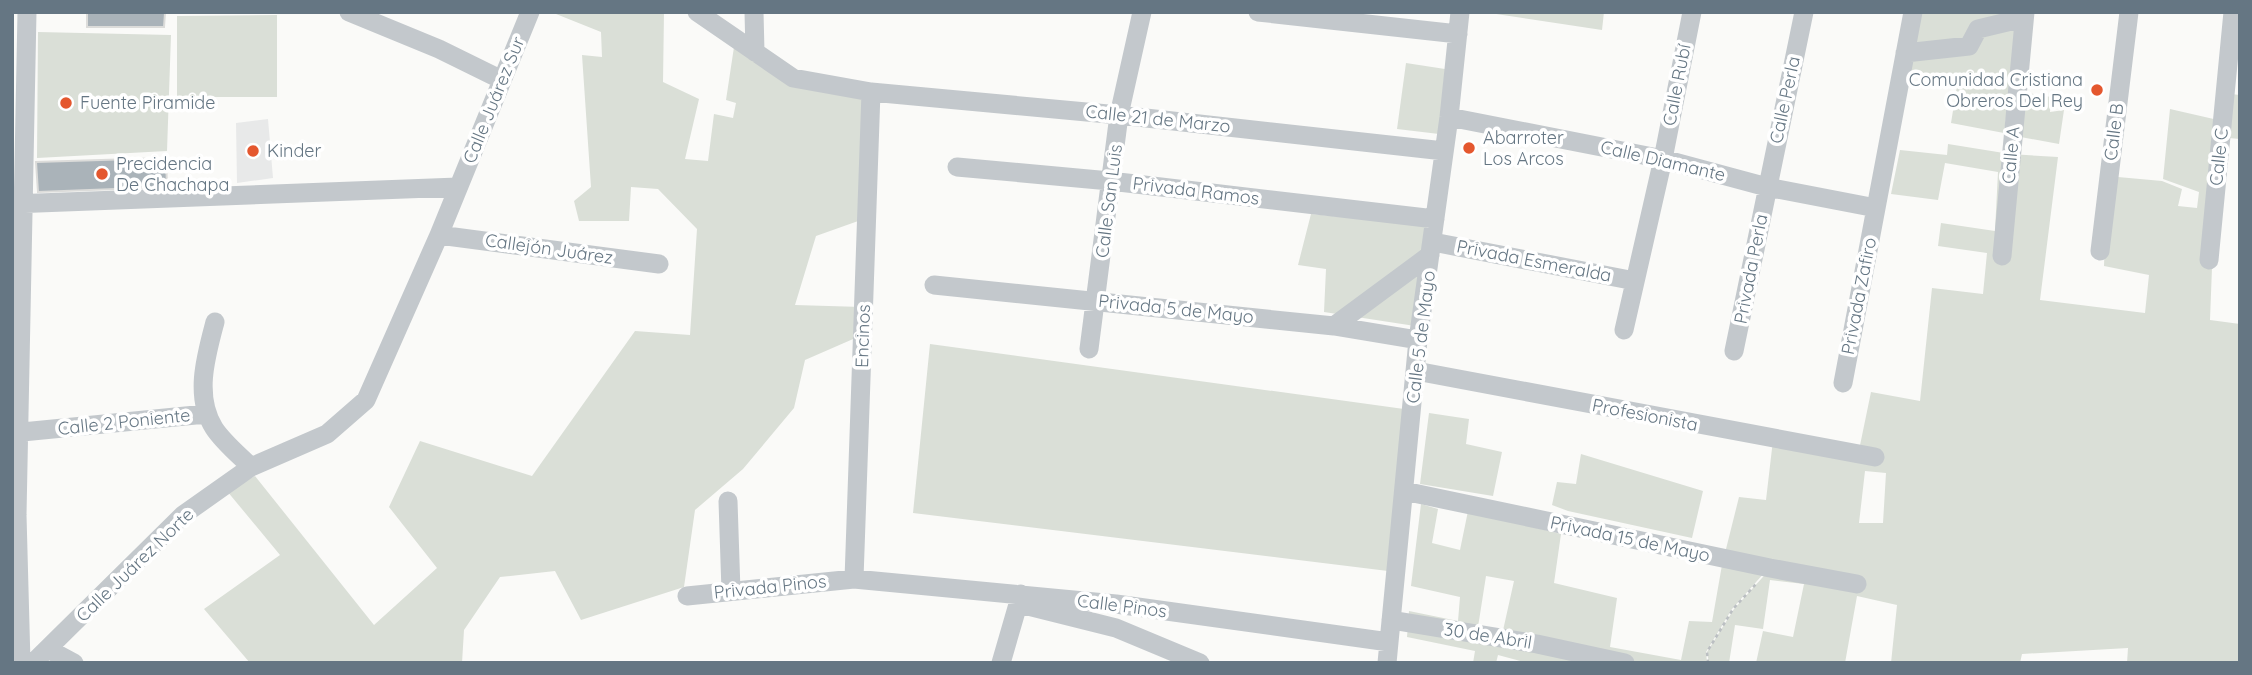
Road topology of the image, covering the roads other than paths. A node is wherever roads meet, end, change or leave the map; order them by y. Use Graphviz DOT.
graph roads {
  1 [pos="27,12"];
  2 [pos="349,12"];
  3 [pos="530,12"];
  4 [pos="697,12"];
  5 [pos="754,12"];
  6 [pos="1142,12"];
  7 [pos="1258,12"];
  8 [pos="1460,12"];
  9 [pos="1692,12"];
  10 [pos="1804,12"];
  11 [pos="1913,12"];
  12 [pos="2129,12"];
  13 [pos="2233,12"];
  14 [pos="2025,15"];
  15 [pos="1458,34"];
  16 [pos="755,52"];
  17 [pos="1905,52"];
  18 [pos="502,80"];
  19 [pos="872,92"];
  20 [pos="1119,115"];
  21 [pos="1449,117"];
  22 [pos="2231,126"];
  23 [pos="1444,151"];
  24 [pos="1663,159"];
  25 [pos="957,167"];
  26 [pos="1110,181"];
  27 [pos="458,187"];
  28 [pos="1767,187"];
  29 [pos="17,204"];
  30 [pos="1876,208"];
  31 [pos="1435,219"];
  32 [pos="439,234"];
  33 [pos="1432,248"];
  34 [pos="2100,251"];
  35 [pos="2002,256"];
  36 [pos="2209,260"];
  37 [pos="659,264"];
  38 [pos="1635,281"];
  39 [pos="934,285"];
  40 [pos="1097,300"];
  41 [pos="215,322"];
  42 [pos="1334,326"];
  43 [pos="1624,330"];
  44 [pos="1418,340"];
  45 [pos="1089,349"];
  46 [pos="1734,351"];
  47 [pos="1416,371"];
  48 [pos="1843,383"];
  49 [pos="206,414"];
  50 [pos="16,432"];
  51 [pos="1875,457"];
  52 [pos="251,467"];
  53 [pos="1404,491"];
  54 [pos="728,501"];
  55 [pos="854,579"];
  56 [pos="1857,584"];
  57 [pos="731,591"];
  58 [pos="687,596"];
  59 [pos="1020,599"];
  60 [pos="1391,620"];
  61 [pos="1389,642"];
  62 [pos="40,656"];
  63 [pos="21,663"];
  64 [pos="74,663"];
  65 [pos="1001,663"];
  66 [pos="1200,663"];
  67 [pos="1387,663"];
  68 [pos="1625,663"];
  1 -- 29 [label="street"];
  2 -- 18 [label="street"];
  3 -- 18 [label="street, Calle Juárez Sur"];
  4 -- 16 [label="street, Calle 21 de Marzo"];
  5 -- 16 [label="street"];
  6 -- 20 [label="street, Calle San Luis"];
  7 -- 15 [label="street"];
  8 -- 15 [label="street, Calle 5 de Mayo"];
  9 -- 24 [label="street, Calle Rubí"];
  10 -- 28 [label="street, Calle Perla"];
  11 -- 17 [label="street, Privada Zafiro"];
  12 -- 34 [label="street, Calle B"];
  13 -- 22 [label="street, Calle C"];
  14 -- 17 [label="street"];
  14 -- 35 [label="street, Calle A"];
  15 -- 21 [label="street, Calle 5 de Mayo"];
  16 -- 19 [label="street, Calle 21 de Marzo"];
  17 -- 30 [label="street, Privada Zafiro"];
  18 -- 27 [label="street, Calle Juárez Sur"];
  19 -- 20 [label="street, Calle 21 de Marzo"];
  19 -- 55 [label="street, Encinos"];
  20 -- 23 [label="street, Calle 21 de Marzo"];
  20 -- 26 [label="street, Calle San Luis"];
  21 -- 23 [label="street, Calle 5 de Mayo"];
  21 -- 24 [label="street, Calle Diamante"];
  22 -- 36 [label="street, Calle C"];
  23 -- 31 [label="street, Calle 5 de Mayo"];
  24 -- 28 [label="street, Calle Diamante"];
  24 -- 38 [label="street, Calle Rubí"];
  25 -- 26 [label="street, Privada Ramos"];
  26 -- 31 [label="street, Privada Ramos"];
  26 -- 40 [label="street, Calle San Luis"];
  27 -- 29 [label="street"];
  27 -- 32 [label="street, Calle Juárez Norte"];
  28 -- 30 [label="street, Calle Diamante"];
  28 -- 46 [label="street, Privada Perla"];
  29 -- 50 [label="street"];
  30 -- 48 [label="street, Privada Zafiro"];
  31 -- 33 [label="street, Calle 5 de Mayo"];
  32 -- 37 [label="street, Callejón Juárez"];
  32 -- 52 [label="street, Calle Juárez Norte"];
  33 -- 38 [label="street, Privada Esmeralda"];
  33 -- 42 [label="street"];
  33 -- 44 [label="street, Calle 5 de Mayo"];
  38 -- 43 [label="street, Calle Rubí"];
  39 -- 40 [label="street, Privada 5 de Mayo"];
  40 -- 42 [label="street, Privada 5 de Mayo"];
  40 -- 45 [label="street, Calle San Luis"];
  41 -- 49 [label="street"];
  42 -- 44 [label="street, Privada 5 de Mayo"];
  44 -- 47 [label="street, Calle 5 de Mayo"];
  47 -- 51 [label="street, Profesionista"];
  47 -- 53 [label="street, Calle 5 de Mayo"];
  49 -- 50 [label="street, Calle 2 Poniente"];
  49 -- 52 [label="street, Calle 2 Poniente"];
  50 -- 63 [label="street"];
  52 -- 62 [label="street, Calle Juárez Norte"];
  53 -- 56 [label="street, Privada 15 de Mayo"];
  53 -- 60 [label="street, Calle 5 de Mayo"];
  54 -- 57 [label="street"];
  55 -- 57 [label="street, Privada Pinos"];
  55 -- 59 [label="street, Calle Pinos"];
  57 -- 58 [label="street, Privada Pinos"];
  59 -- 61 [label="street, Calle Pinos"];
  59 -- 65 [label="street"];
  59 -- 66 [label="street"];
  60 -- 61 [label="street, Calle 5 de Mayo"];
  60 -- 68 [label="street, 30 de Abril"];
  61 -- 67 [label="street, Calle 5 de Mayo"];
  62 -- 64 [label="street"];
}
